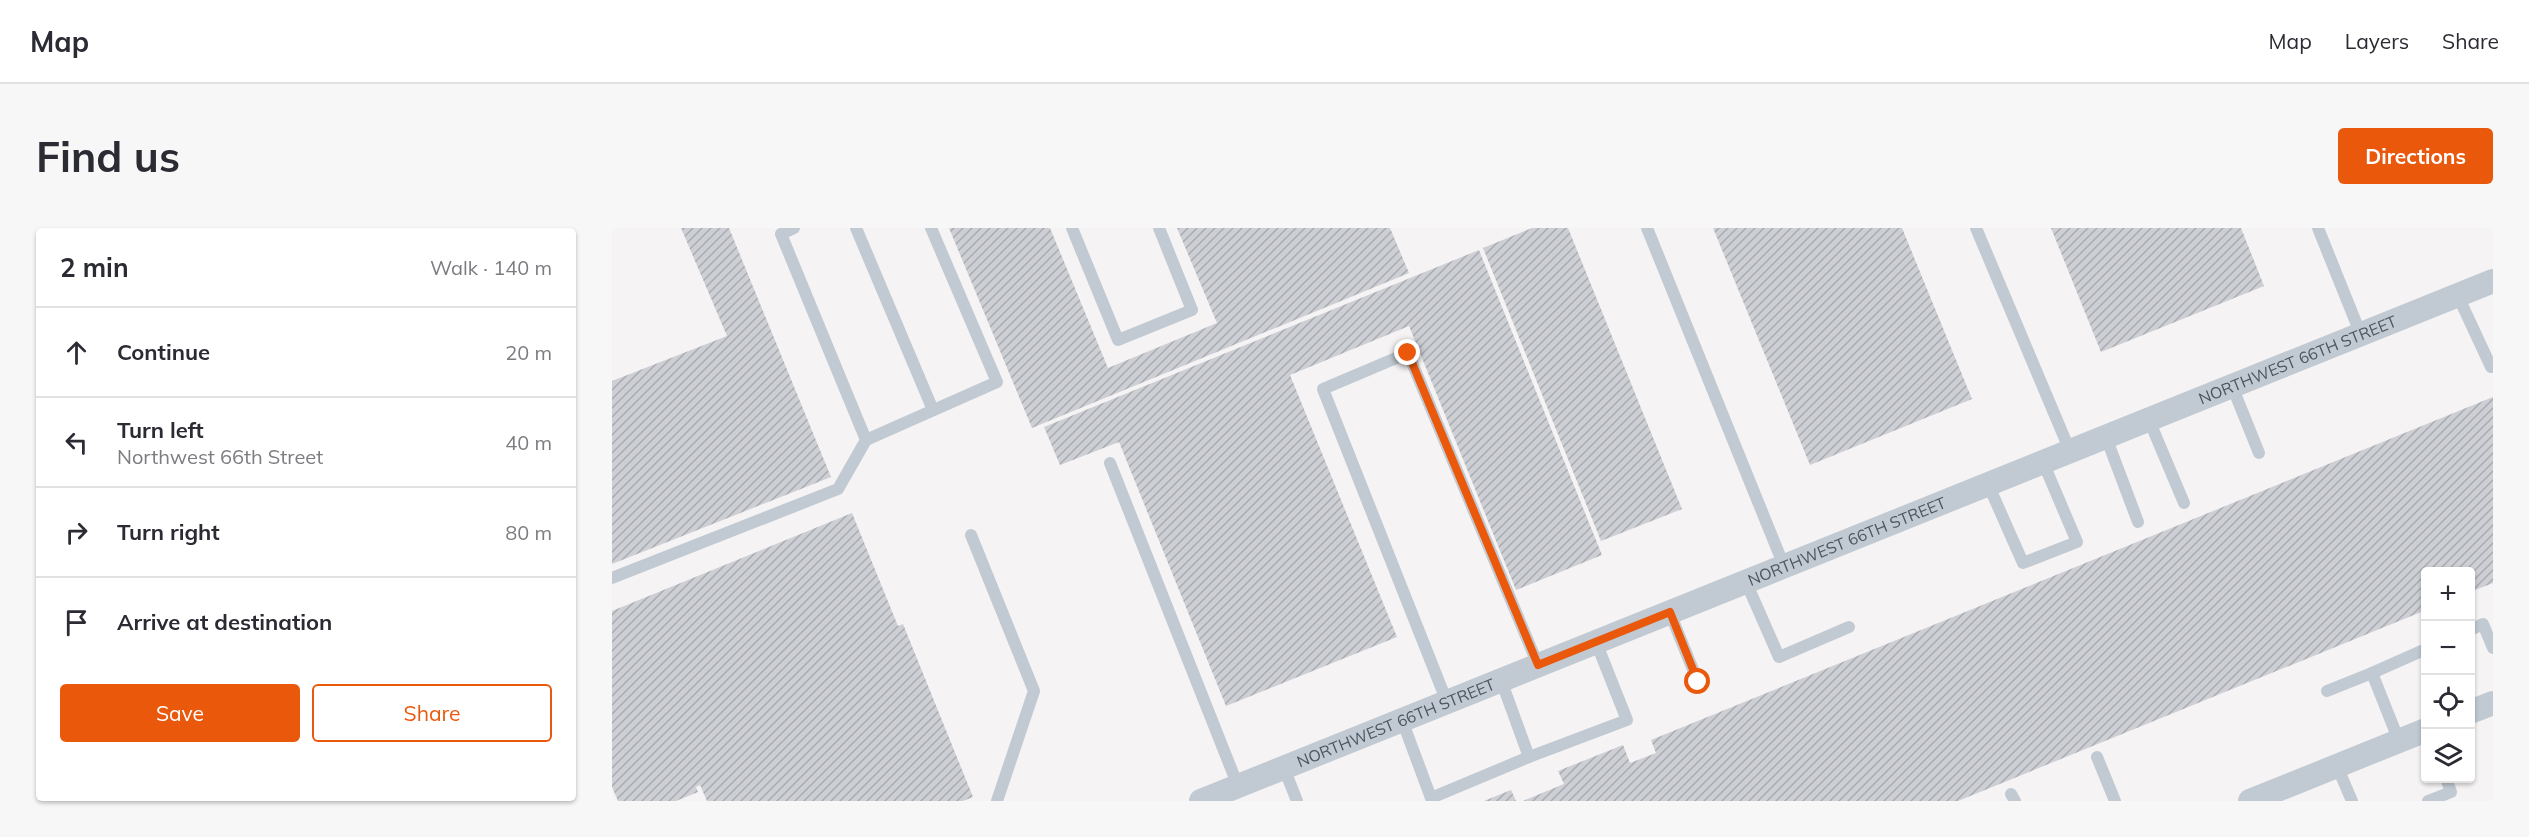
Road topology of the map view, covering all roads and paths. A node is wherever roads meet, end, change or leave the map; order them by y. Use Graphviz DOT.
graph roads {
  1 [pos="794,228"];
  2 [pos="856,228"];
  3 [pos="932,228"];
  4 [pos="1072,228"];
  5 [pos="1159,228"];
  6 [pos="1647,228"];
  7 [pos="1976,228"];
  8 [pos="2318,228"];
  9 [pos="2493,282"];
  10 [pos="2458,296"];
  11 [pos="2361,335"];
  12 [pos="2491,368"];
  13 [pos="2232,386"];
  14 [pos="933,410"];
  15 [pos="2149,420"];
  16 [pos="2106,437"];
  17 [pos="866,440"];
  18 [pos="2070,451"];
  19 [pos="2259,453"];
  20 [pos="2043,462"];
  21 [pos="1110,463"];
  22 [pos="1988,484"];
  23 [pos="2184,503"];
  24 [pos="2138,522"];
  25 [pos="971,535"];
  26 [pos="1784,566"];
  27 [pos="612,578"];
  28 [pos="1746,582"];
  29 [pos="1670,612"];
  30 [pos="1849,627"];
  31 [pos="2475,628"];
  32 [pos="1596,642"];
  33 [pos="2493,648"];
  34 [pos="2421,652"];
  35 [pos="1538,665"];
  36 [pos="2372,673"];
  37 [pos="1501,680"];
  38 [pos="1698,682"];
  39 [pos="2327,691"];
  40 [pos="1448,702"];
  41 [pos="2493,704"];
  42 [pos="2475,710"];
  43 [pos="1402,720"];
  44 [pos="2421,732"];
  45 [pos="2399,741"];
  46 [pos="1529,757"];
  47 [pos="2097,757"];
  48 [pos="2337,766"];
  49 [pos="1284,768"];
  50 [pos="2448,783"];
  51 [pos="1219,796"];
  52 [pos="997,801"];
  53 [pos="1296,801"];
  54 [pos="2115,801"];
  55 [pos="2250,801"];
  56 [pos="2352,801"];
  57 [pos="2428,801"];
  1 -- 17 [label="lane"];
  2 -- 14 [label="lane"];
  3 -- 14 [label="lane"];
  4 -- 5 [label="lane"];
  6 -- 26 [label="lane"];
  7 -- 18 [label="lane"];
  8 -- 11 [label="lane"];
  9 -- 10 [label="street, NORTHWEST 66TH STREET"];
  10 -- 11 [label="street, NORTHWEST 66TH STREET"];
  10 -- 12 [label="lane"];
  11 -- 13 [label="street, NORTHWEST 66TH STREET"];
  13 -- 15 [label="street, NORTHWEST 66TH STREET"];
  13 -- 19 [label="lane"];
  14 -- 17 [label="lane"];
  15 -- 16 [label="street, NORTHWEST 66TH STREET"];
  15 -- 23 [label="lane"];
  16 -- 18 [label="street, NORTHWEST 66TH STREET"];
  16 -- 24 [label="lane"];
  17 -- 27 [label="lane"];
  18 -- 20 [label="street, NORTHWEST 66TH STREET"];
  20 -- 22 [label="street, NORTHWEST 66TH STREET"];
  20 -- 22 [label="lane"];
  21 -- 51 [label="lane"];
  22 -- 26 [label="street, NORTHWEST 66TH STREET"];
  25 -- 52 [label="lane"];
  26 -- 28 [label="street, NORTHWEST 66TH STREET"];
  28 -- 29 [label="street, NORTHWEST 66TH STREET"];
  28 -- 30 [label="lane"];
  29 -- 32 [label="street, NORTHWEST 66TH STREET"];
  29 -- 38 [label="lane"];
  31 -- 33 [label="lane"];
  32 -- 35 [label="street, NORTHWEST 66TH STREET"];
  32 -- 46 [label="lane"];
  34 -- 36 [label="lane"];
  35 -- 37 [label="street, NORTHWEST 66TH STREET"];
  35 -- 40 [label="lane"];
  36 -- 39 [label="lane"];
  36 -- 45 [label="lane"];
  37 -- 40 [label="street, NORTHWEST 66TH STREET"];
  37 -- 46 [label="lane"];
  40 -- 43 [label="street, NORTHWEST 66TH STREET"];
  41 -- 42 [label="street"];
  43 -- 46 [label="lane"];
  43 -- 49 [label="street, NORTHWEST 66TH STREET"];
  44 -- 45 [label="street"];
  45 -- 48 [label="street"];
  47 -- 54 [label="lane"];
  48 -- 55 [label="street"];
  48 -- 56 [label="lane"];
  49 -- 51 [label="street, NORTHWEST 66TH STREET"];
  49 -- 53 [label="lane"];
  50 -- 57 [label="lane"];
}
